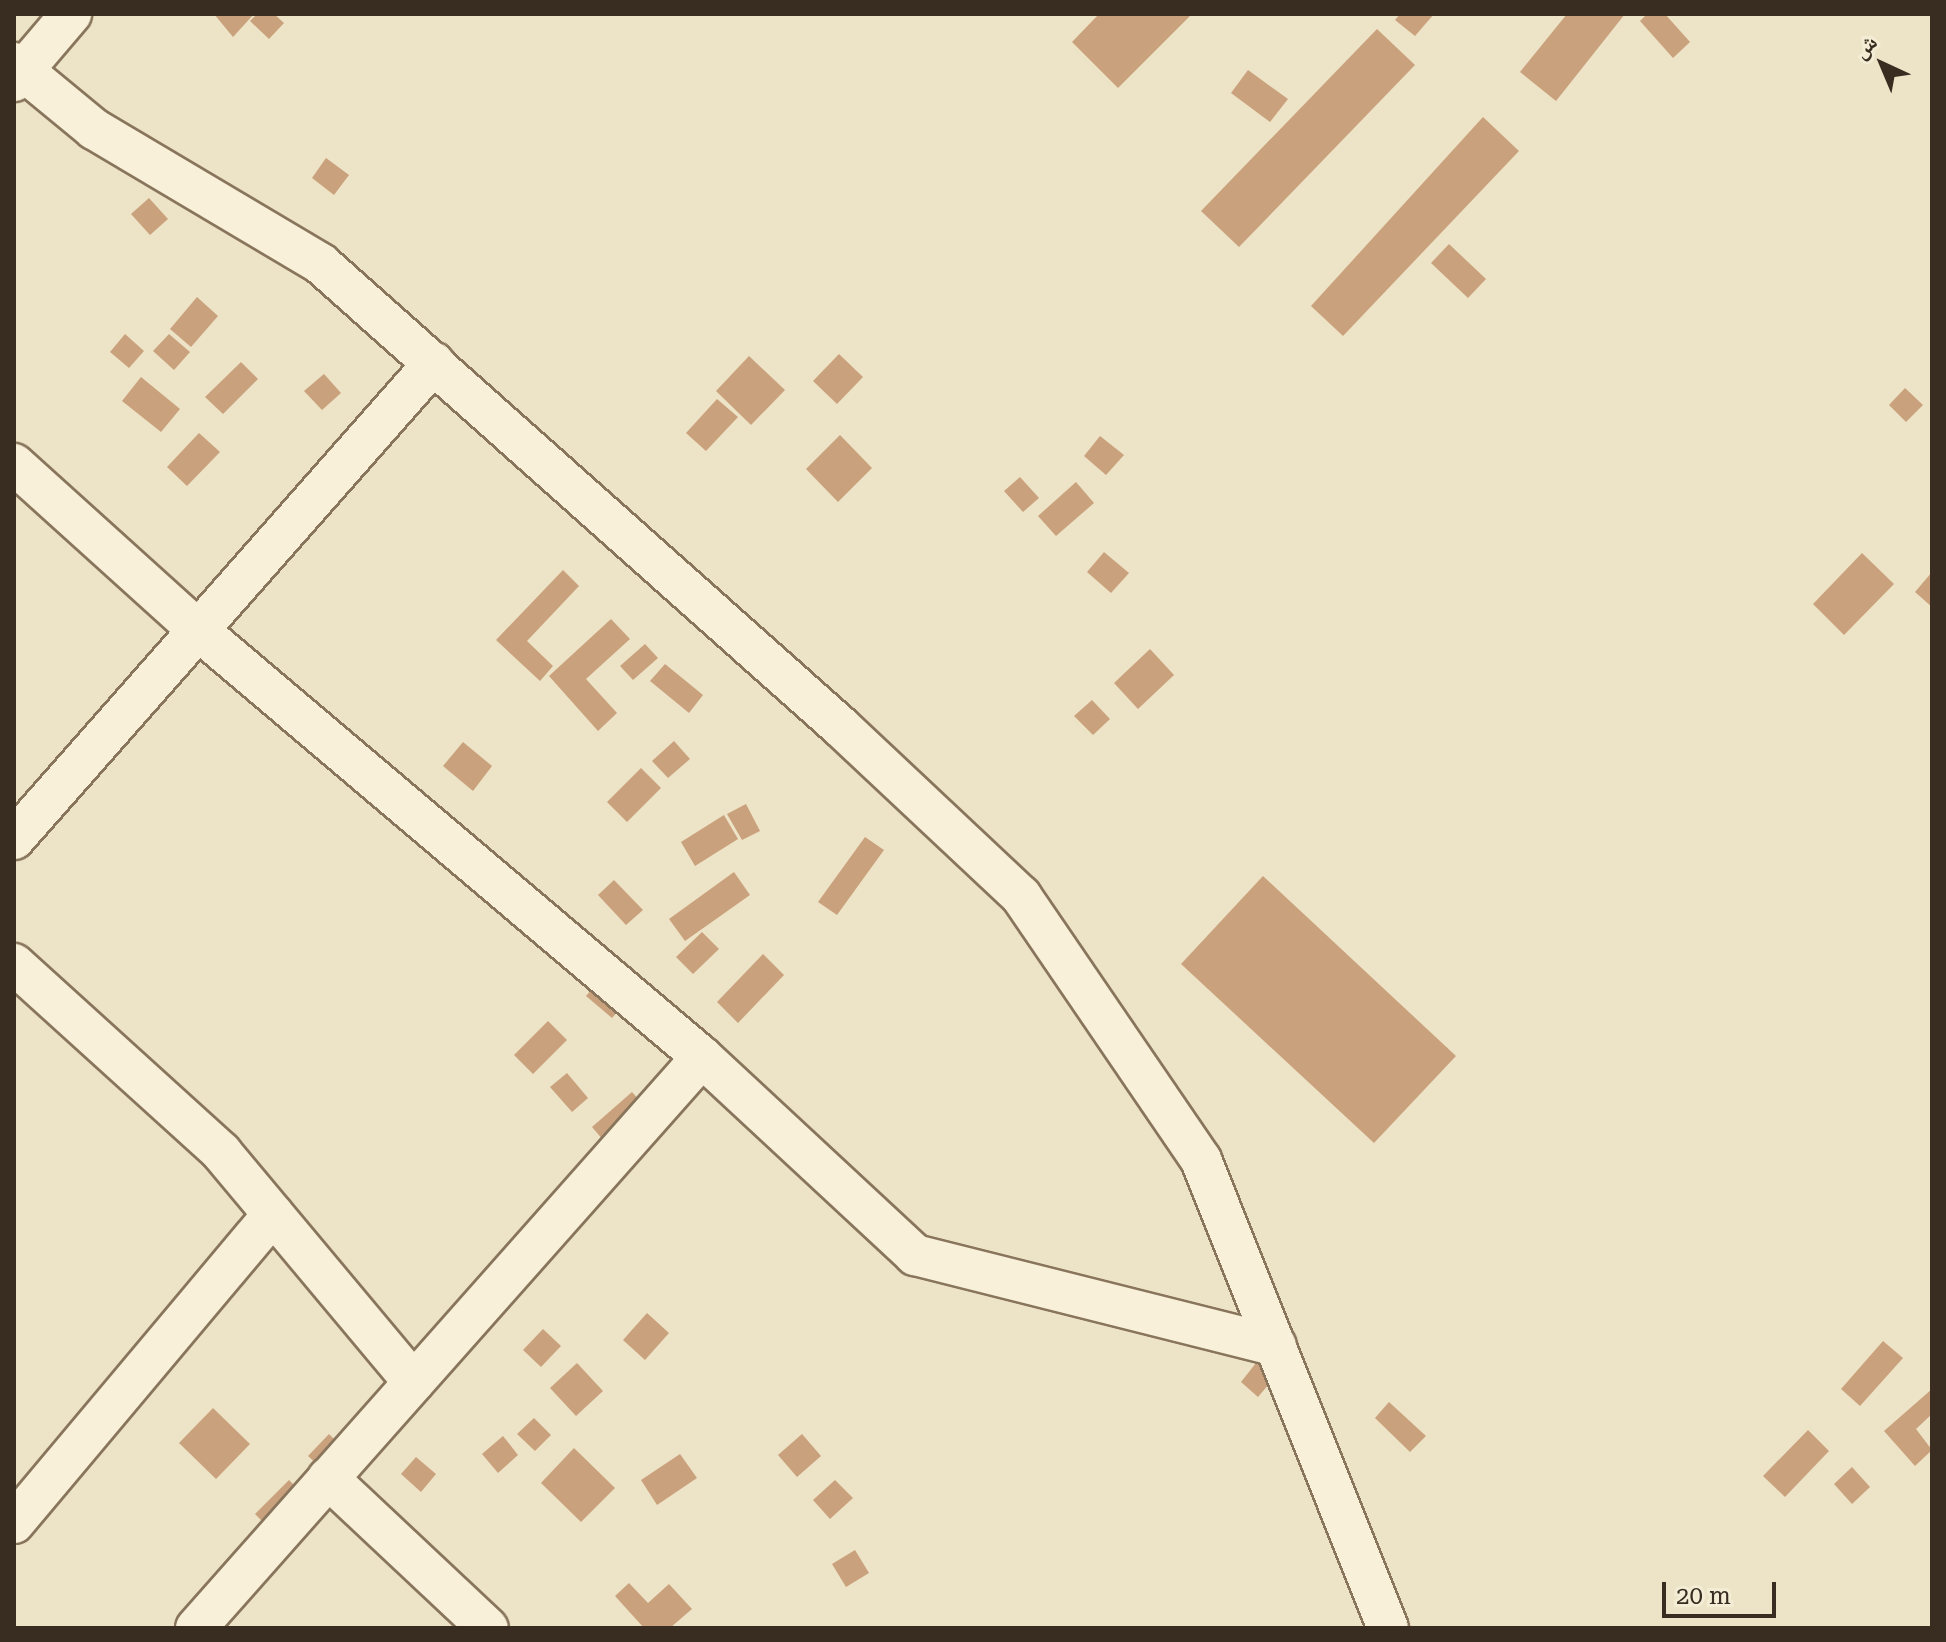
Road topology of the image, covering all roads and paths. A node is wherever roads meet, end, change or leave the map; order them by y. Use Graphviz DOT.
graph roads {
  1 [pos="71,14"];
  2 [pos="17,71"];
  3 [pos="434,363"];
  4 [pos="14,464"];
  5 [pos="198,630"];
  6 [pos="14,839"];
  7 [pos="14,964"];
  8 [pos="702,1057"];
  9 [pos="273,1214"];
  10 [pos="1276,1346"];
  11 [pos="413,1382"];
  12 [pos="328,1478"];
  13 [pos="14,1523"];
  14 [pos="196,1628"];
  15 [pos="488,1628"];
  16 [pos="1388,1628"];
  1 -- 2 [label="street"];
  2 -- 3 [label="street"];
  3 -- 5 [label="street"];
  3 -- 10 [label="street"];
  4 -- 5 [label="street"];
  5 -- 6 [label="street"];
  5 -- 8 [label="street"];
  7 -- 9 [label="street"];
  8 -- 10 [label="street"];
  8 -- 11 [label="street"];
  9 -- 11 [label="street"];
  9 -- 13 [label="street"];
  10 -- 16 [label="street"];
  11 -- 12 [label="street"];
  12 -- 14 [label="street"];
  12 -- 15 [label="street"];
}
